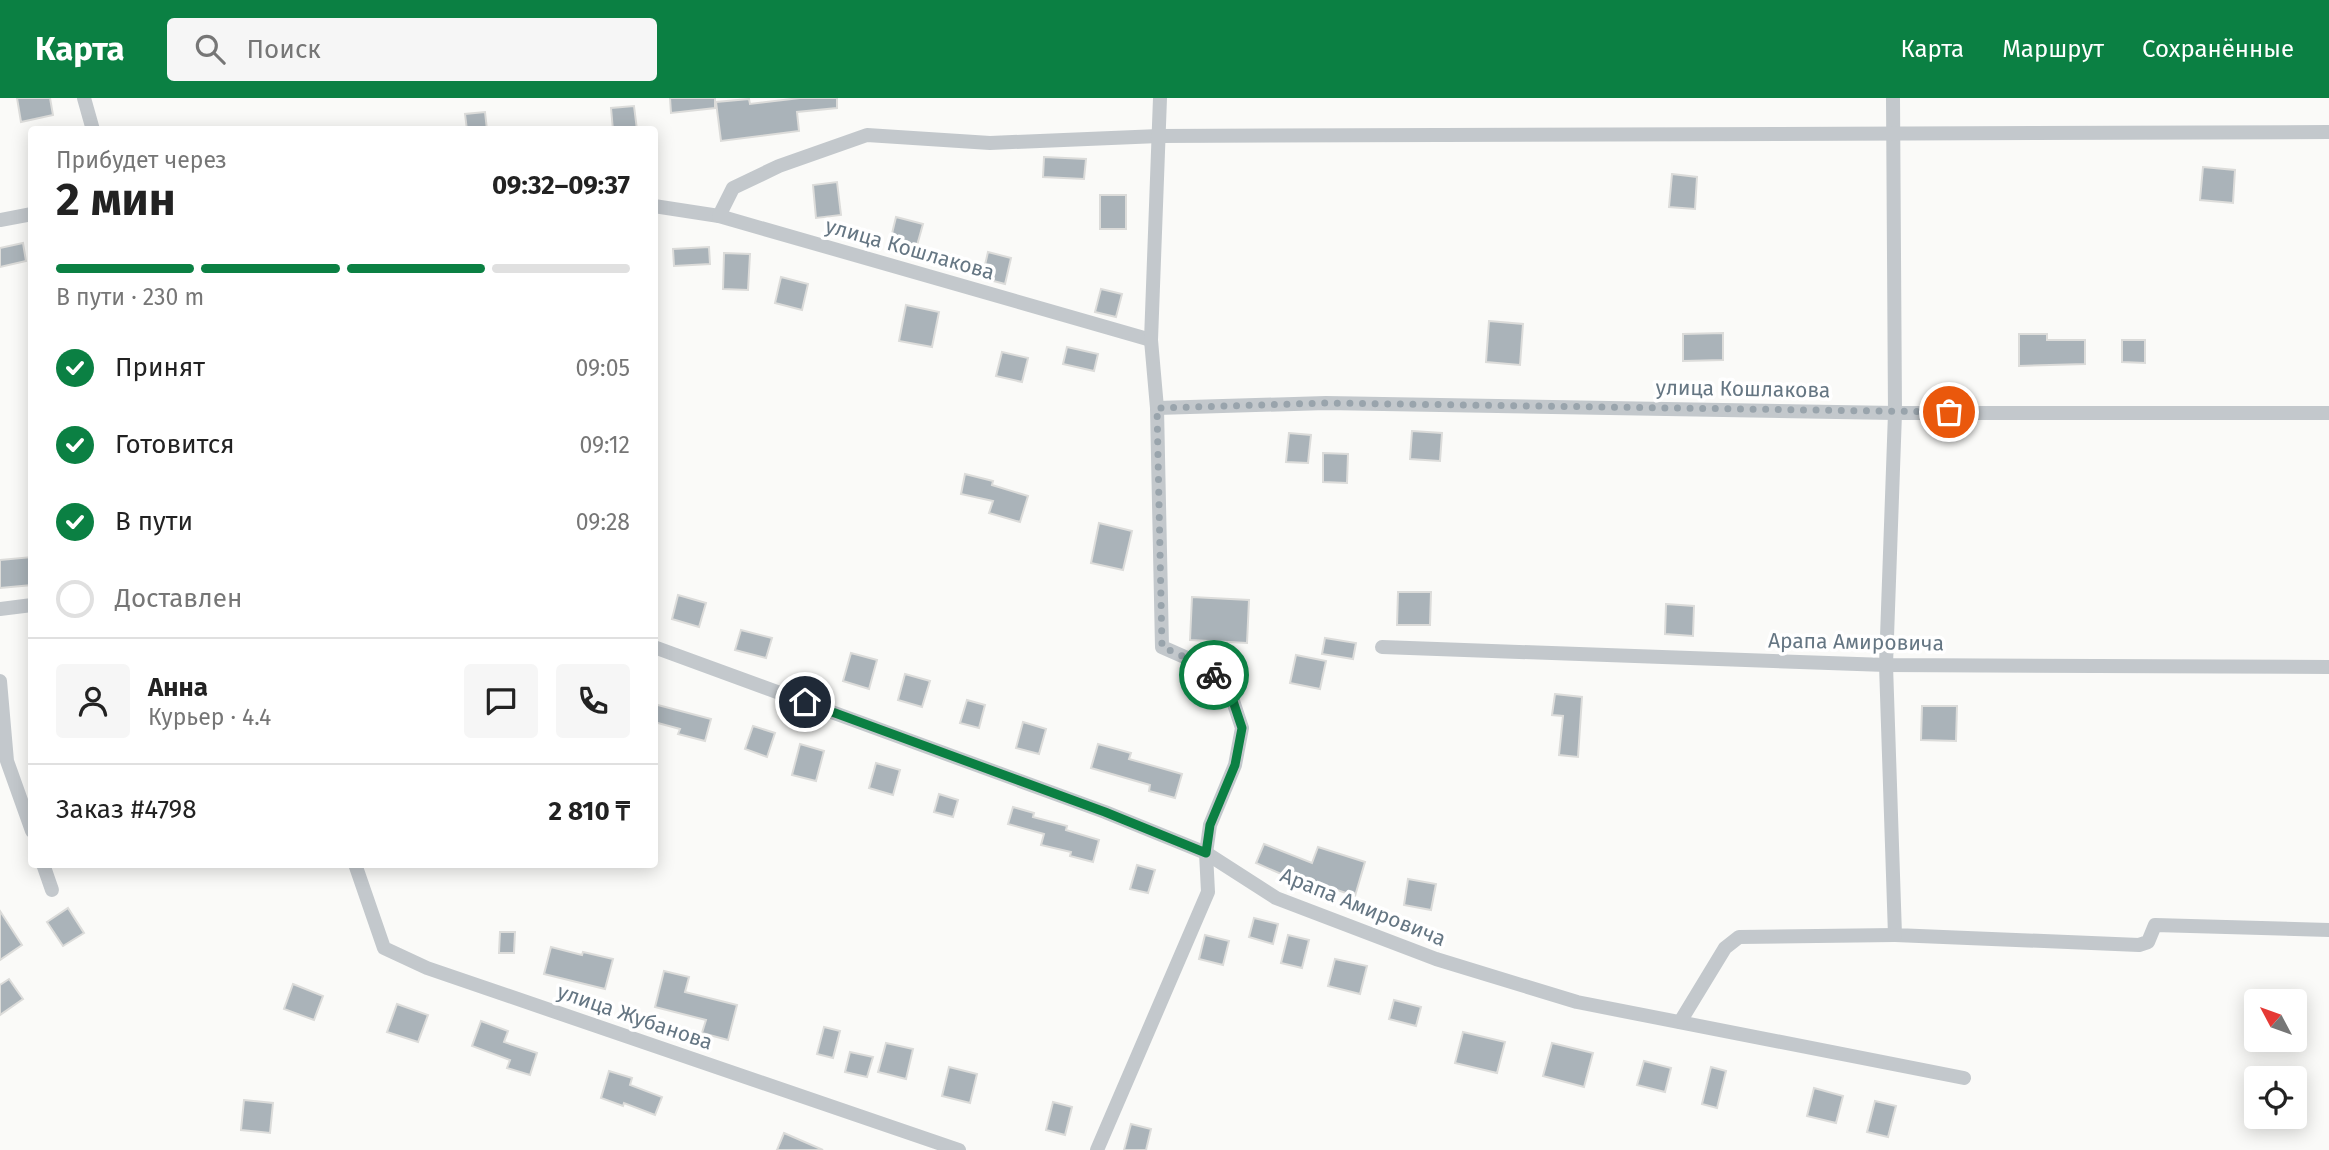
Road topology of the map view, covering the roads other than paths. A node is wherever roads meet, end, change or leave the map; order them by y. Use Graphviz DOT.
graph roads {
  1 [pos="84,98"];
  2 [pos="1160,98"];
  3 [pos="1893,98"];
  4 [pos="92,126"];
  5 [pos="2329,132"];
  6 [pos="1892,134"];
  7 [pos="1159,136"];
  8 [pos="658,207"];
  9 [pos="28,215"];
  10 [pos="719,216"];
  11 [pos="0,220"];
  12 [pos="1151,340"];
  13 [pos="1157,408"];
  14 [pos="1895,412"];
  15 [pos="2329,413"];
  16 [pos="28,606"];
  17 [pos="0,609"];
  18 [pos="1382,648"];
  19 [pos="658,649"];
  20 [pos="1886,665"];
  21 [pos="2329,667"];
  22 [pos="0,681"];
  23 [pos="4,761"];
  24 [pos="28,821"];
  25 [pos="1206,853"];
  26 [pos="44,868"];
  27 [pos="356,868"];
  28 [pos="52,890"];
  29 [pos="2329,930"];
  30 [pos="1895,935"];
  31 [pos="1680,1022"];
  32 [pos="1964,1078"];
  33 [pos="959,1150"];
  34 [pos="1097,1150"];
  1 -- 4 [label="street"];
  2 -- 7 [label="street"];
  3 -- 6 [label="street"];
  5 -- 6 [label="street"];
  6 -- 7 [label="street"];
  6 -- 14 [label="street"];
  7 -- 10 [label="street"];
  7 -- 12 [label="street"];
  8 -- 10 [label="street, улица Кошлакова"];
  9 -- 11 [label="street"];
  10 -- 12 [label="street, улица Кошлакова"];
  12 -- 13 [label="street"];
  13 -- 14 [label="street, улица Кошлакова"];
  13 -- 25 [label="street"];
  14 -- 15 [label="street, улица Кошлакова"];
  14 -- 20 [label="street"];
  16 -- 17 [label="street"];
  18 -- 20 [label="street, Арапа Амировича"];
  19 -- 25 [label="street, Арапа Амировича"];
  20 -- 21 [label="street, Арапа Амировича"];
  20 -- 30 [label="street"];
  22 -- 23 [label="street"];
  23 -- 24 [label="street"];
  25 -- 31 [label="street, Арапа Амировича"];
  25 -- 34 [label="street"];
  26 -- 28 [label="street"];
  27 -- 33 [label="street, улица Жубанова"];
  29 -- 30 [label="street"];
  30 -- 31 [label="street"];
  31 -- 32 [label="street, Арапа Амировича"];
}
